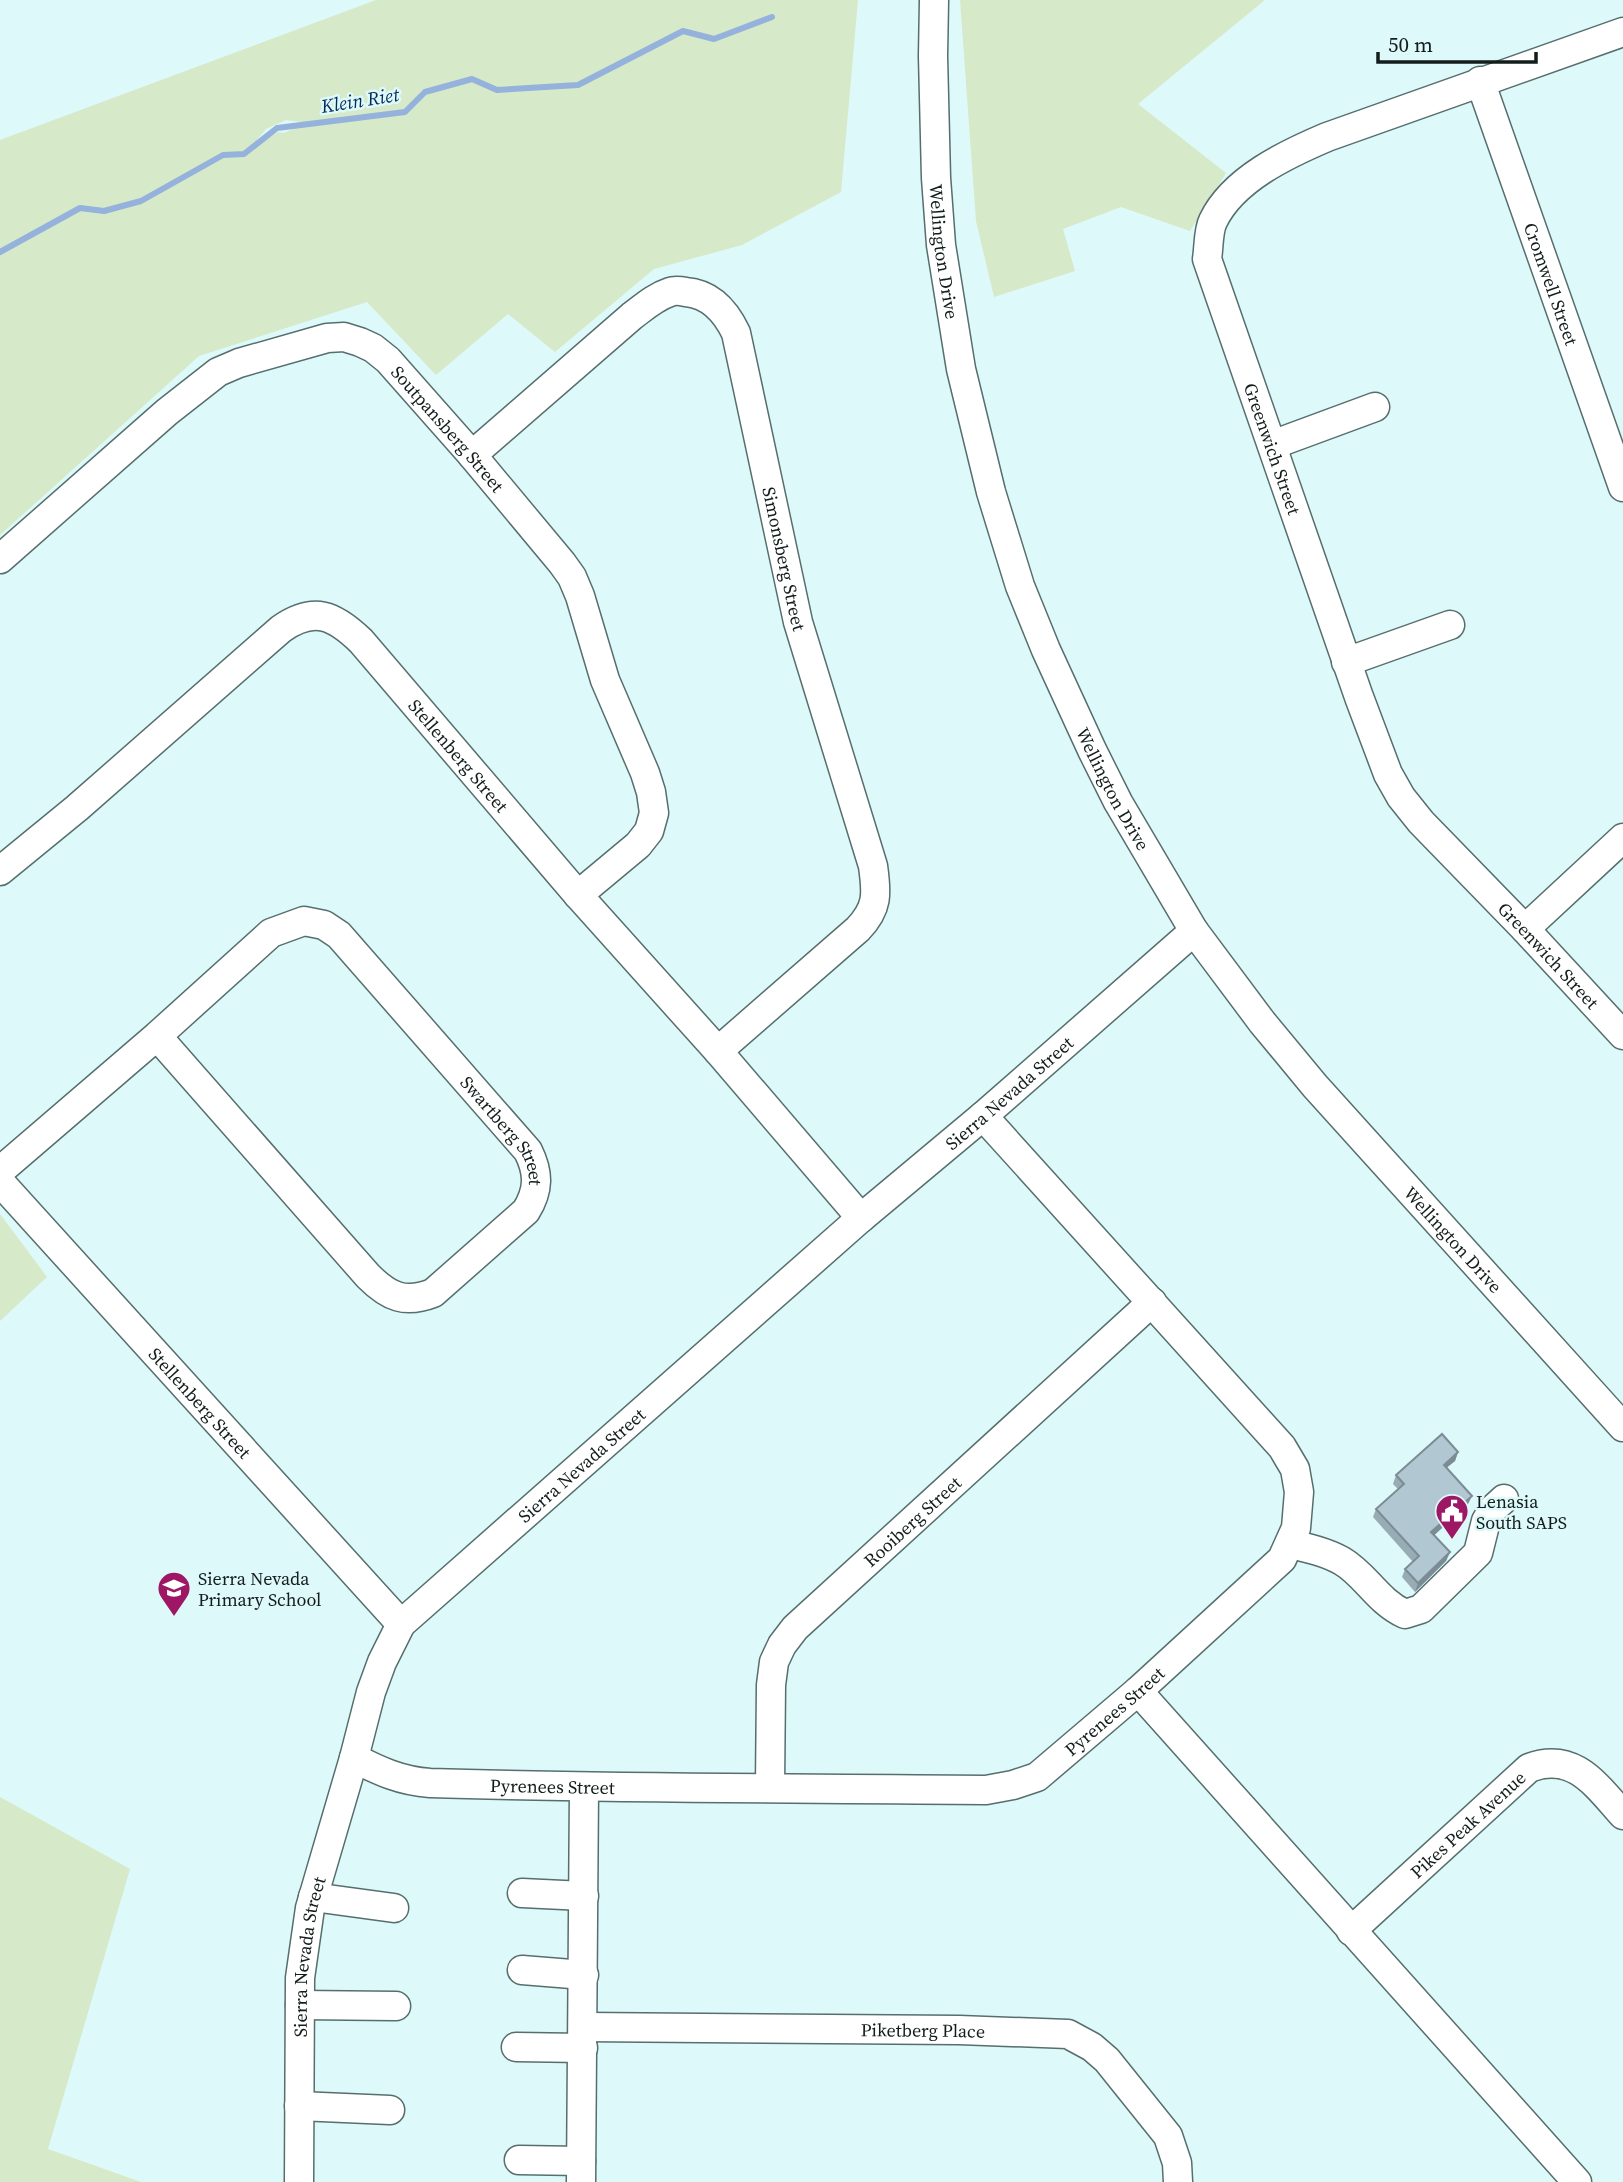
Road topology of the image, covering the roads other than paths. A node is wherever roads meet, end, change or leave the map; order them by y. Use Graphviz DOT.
graph roads {
  1 [pos="934,0"];
  2 [pos="1623,32"];
  3 [pos="1480,82"];
  4 [pos="1375,407"];
  5 [pos="1272,445"];
  6 [pos="472,456"];
  7 [pos="1623,487"];
  8 [pos="0,559"];
  9 [pos="1450,625"];
  10 [pos="1346,662"];
  11 [pos="1623,838"];
  12 [pos="1,868"];
  13 [pos="578,895"];
  14 [pos="1525,929"];
  15 [pos="1194,931"];
  16 [pos="1623,1035"];
  17 [pos="157,1036"];
  18 [pos="718,1051"];
  19 [pos="983,1116"];
  20 [pos="0,1171"];
  21 [pos="0,1182"];
  22 [pos="861,1218"];
  23 [pos="1152,1302"];
  24 [pos="1623,1427"];
  25 [pos="1504,1499"];
  26 [pos="1290,1544"];
  27 [pos="401,1624"];
  28 [pos="1138,1691"];
  29 [pos="354,1758"];
  30 [pos="770,1787"];
  31 [pos="584,1788"];
  32 [pos="1623,1815"];
  33 [pos="522,1893"];
  34 [pos="584,1896"];
  35 [pos="313,1897"];
  36 [pos="394,1908"];
  37 [pos="1351,1931"];
  38 [pos="522,1970"];
  39 [pos="584,1975"];
  40 [pos="300,2005"];
  41 [pos="396,2006"];
  42 [pos="583,2037"];
  43 [pos="516,2048"];
  44 [pos="299,2106"];
  45 [pos="390,2110"];
  46 [pos="519,2160"];
  47 [pos="581,2172"];
  48 [pos="299,2182"];
  49 [pos="1178,2182"];
  50 [pos="1577,2182"];
  1 -- 15 [label="street, Wellington Drive"];
  2 -- 3 [label="street, Greenwich Street"];
  3 -- 5 [label="street, Greenwich Street"];
  3 -- 7 [label="street, Cromwell Street"];
  4 -- 5 [label="street"];
  5 -- 10 [label="street, Greenwich Street"];
  6 -- 8 [label="street, Soutpansberg Street"];
  6 -- 13 [label="street, Soutpansberg Street"];
  6 -- 18 [label="street, Simonsberg Street"];
  9 -- 10 [label="street"];
  10 -- 14 [label="street, Greenwich Street"];
  11 -- 14 [label="street"];
  12 -- 13 [label="street, Stellenberg Street"];
  13 -- 18 [label="street, Stellenberg Street"];
  14 -- 16 [label="street, Greenwich Street"];
  15 -- 19 [label="street, Sierra Nevada Street"];
  15 -- 24 [label="street, Wellington Drive"];
  17 -- 17 [label="street, Swartberg Street"];
  17 -- 20 [label="street, Swartberg Street"];
  18 -- 22 [label="street, Stellenberg Street"];
  19 -- 22 [label="street, Sierra Nevada Street"];
  19 -- 23 [label="street, Pyrenees Street"];
  21 -- 27 [label="street, Stellenberg Street"];
  22 -- 27 [label="street, Sierra Nevada Street"];
  23 -- 26 [label="street, Pyrenees Street"];
  23 -- 30 [label="street, Rooiberg Street"];
  25 -- 26 [label="street"];
  26 -- 28 [label="street, Pyrenees Street"];
  27 -- 29 [label="street, Sierra Nevada Street"];
  28 -- 30 [label="street, Pyrenees Street"];
  28 -- 37 [label="street"];
  29 -- 31 [label="street, Pyrenees Street"];
  29 -- 35 [label="street, Sierra Nevada Street"];
  30 -- 31 [label="street, Pyrenees Street"];
  31 -- 34 [label="street"];
  32 -- 37 [label="street, Pikes Peak Avenue"];
  33 -- 34 [label="street"];
  34 -- 39 [label="street"];
  35 -- 36 [label="street"];
  35 -- 40 [label="street, Sierra Nevada Street"];
  37 -- 50 [label="street"];
  38 -- 39 [label="street"];
  39 -- 42 [label="street"];
  40 -- 41 [label="street"];
  40 -- 44 [label="street, Sierra Nevada Street"];
  42 -- 43 [label="street, Piketberg Place"];
  42 -- 47 [label="street"];
  42 -- 49 [label="street, Piketberg Place"];
  44 -- 45 [label="street"];
  44 -- 48 [label="street, Sierra Nevada Street"];
  46 -- 47 [label="street"];
}
